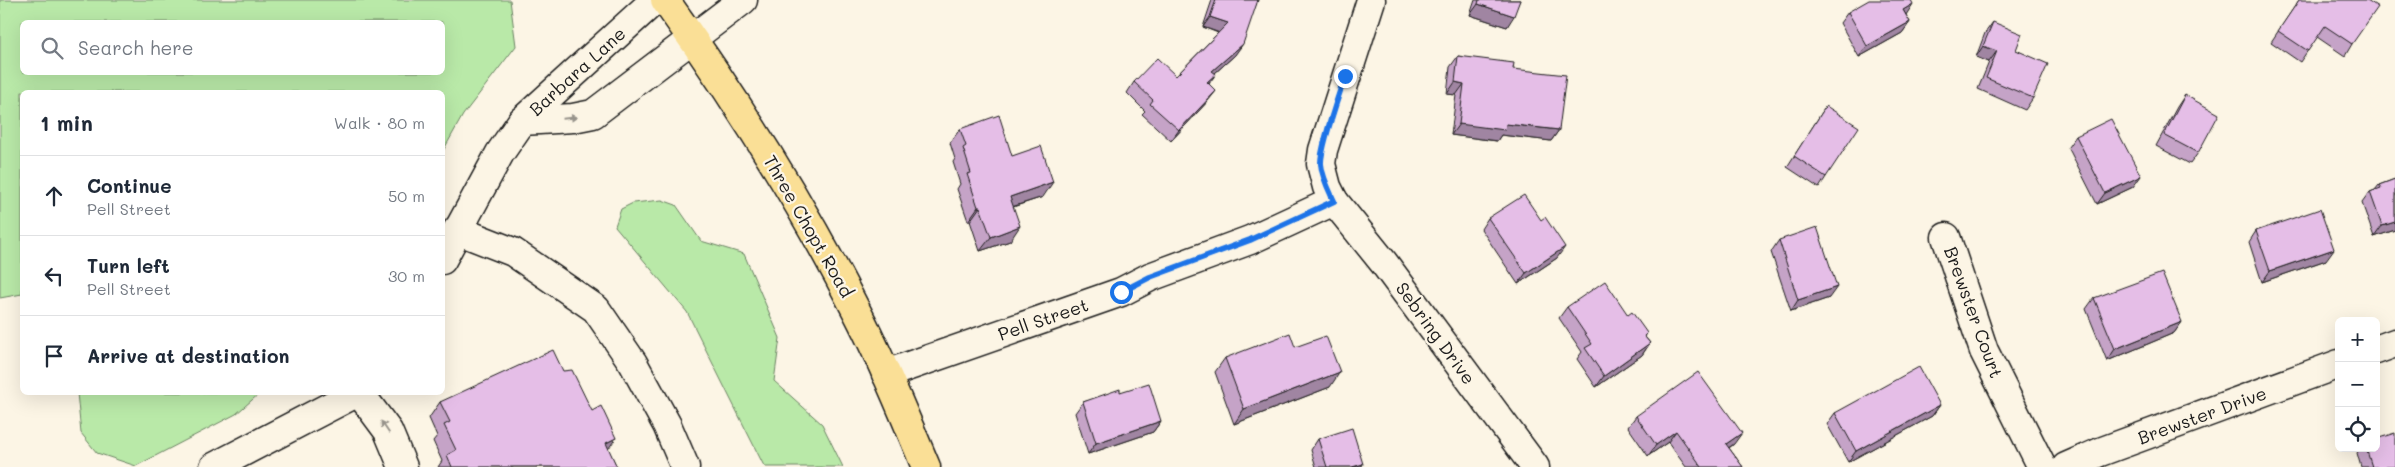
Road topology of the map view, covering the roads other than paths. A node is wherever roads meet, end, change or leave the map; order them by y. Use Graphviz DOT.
graph roads {
  1 [pos="655,0"];
  2 [pos="665,0"];
  3 [pos="743,0"];
  4 [pos="1371,0"];
  5 [pos="692,37"];
  6 [pos="522,121"];
  7 [pos="1334,201"];
  8 [pos="457,230"];
  9 [pos="1946,237"];
  10 [pos="445,254"];
  11 [pos="2395,343"];
  12 [pos="2380,349"];
  13 [pos="2335,365"];
  14 [pos="886,374"];
  15 [pos="354,395"];
  16 [pos="361,395"];
  17 [pos="244,460"];
  18 [pos="214,467"];
  19 [pos="403,467"];
  20 [pos="685,467"];
  21 [pos="926,467"];
  22 [pos="1535,467"];
  23 [pos="2042,467"];
  24 [pos="2066,467"];
  1 -- 6 [label="street, Barbara Lane"];
  2 -- 5 [label="main road, Three Chopt Road"];
  3 -- 5 [label="street, Barbara Lane"];
  4 -- 7 [label="street"];
  6 -- 5 [label="street, Barbara Lane, one-way"];
  5 -- 14 [label="main road, Three Chopt Road"];
  6 -- 8 [label="street, Barbara Lane"];
  7 -- 14 [label="street, Pell Street"];
  7 -- 22 [label="street, Sebring Drive"];
  8 -- 10 [label="street, Barbara Lane"];
  8 -- 20 [label="street"];
  9 -- 23 [label="street, Brewster Court"];
  11 -- 12 [label="street"];
  13 -- 24 [label="street, Brewster Drive"];
  14 -- 21 [label="main road, Three Chopt Road"];
  15 -- 17 [label="street"];
  19 -- 16 [label="street, one-way"];
  17 -- 18 [label="street"];
}
